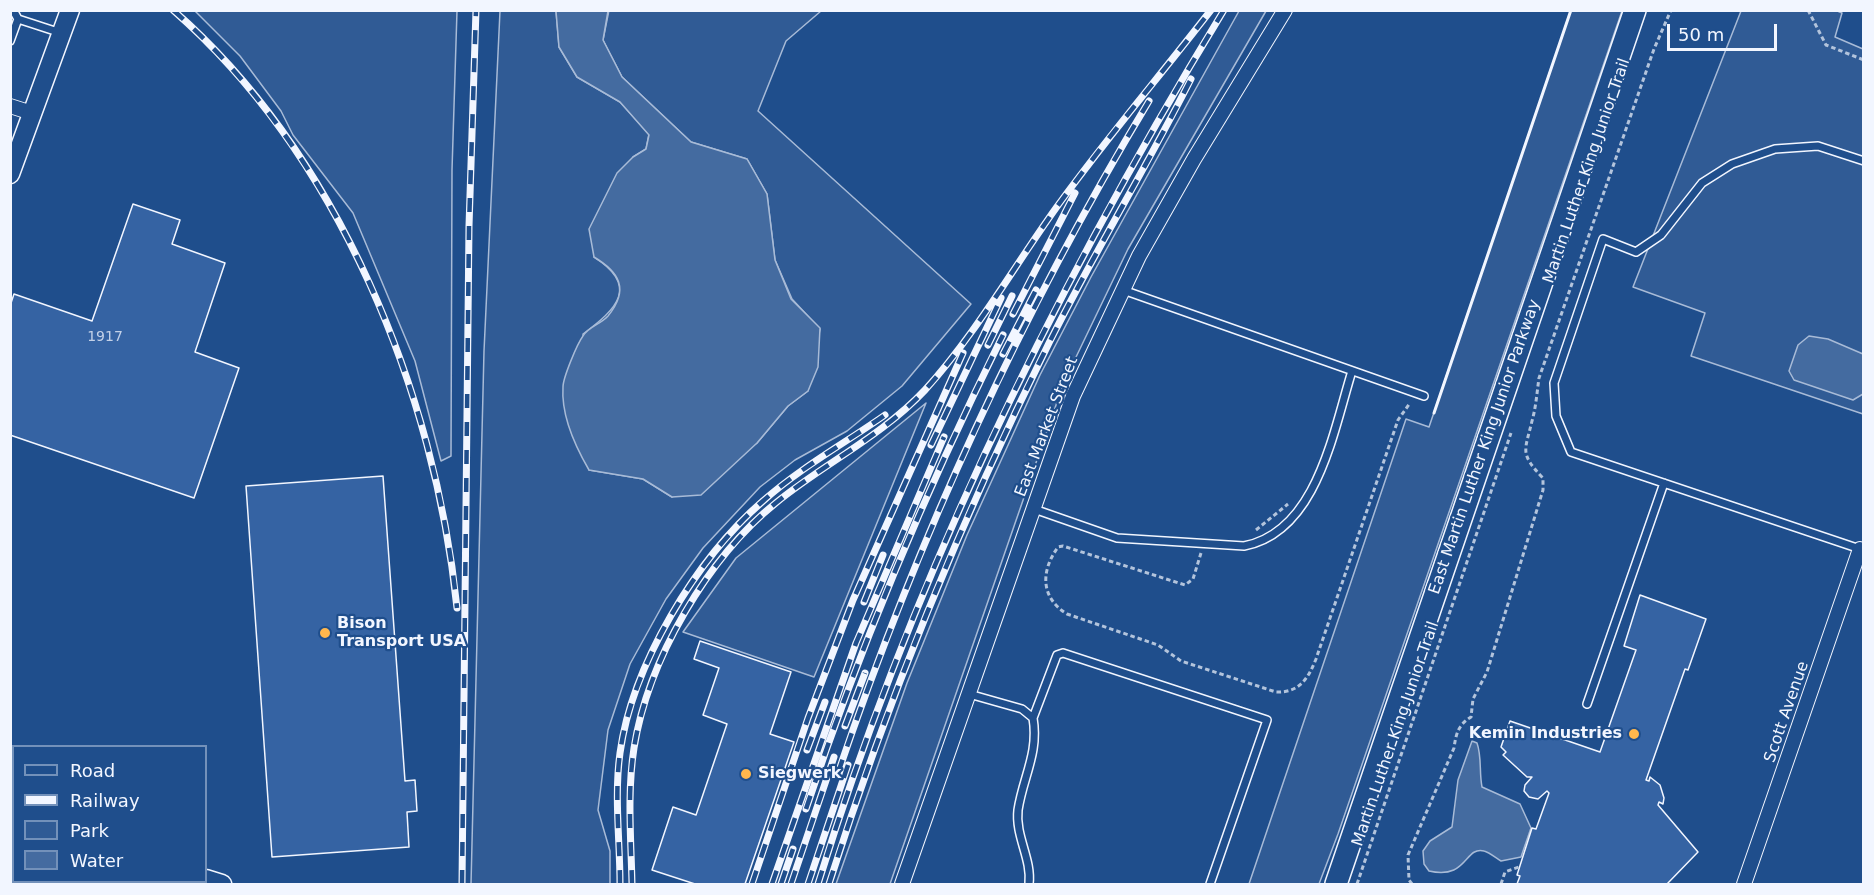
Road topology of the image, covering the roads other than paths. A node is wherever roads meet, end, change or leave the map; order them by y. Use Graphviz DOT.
graph roads {
  1 [pos="13,10"];
  2 [pos="70,10"];
  3 [pos="1285,10"];
  4 [pos="1635,10"];
  5 [pos="18,19"];
  6 [pos="62,33"];
  7 [pos="10,41"];
  8 [pos="10,106"];
  9 [pos="32,113"];
  10 [pos="1863,161"];
  11 [pos="10,174"];
  12 [pos="1122,290"];
  13 [pos="1352,371"];
  14 [pos="1424,396"];
  15 [pos="1664,483"];
  16 [pos="1034,509"];
  17 [pos="1860,549"];
  18 [pos="969,694"];
  19 [pos="1587,704"];
  20 [pos="1033,718"];
  21 [pos="207,879"];
  22 [pos="222,885"];
  23 [pos="902,885"];
  24 [pos="1029,885"];
  25 [pos="1210,885"];
  26 [pos="1336,885"];
  27 [pos="1744,885"];
  1 -- 5 [label="lane"];
  2 -- 6 [label="street"];
  3 -- 12 [label="street, East Market Street"];
  4 -- 26 [label="main road, East Martin Luther King Junior Parkway"];
  5 -- 6 [label="lane"];
  5 -- 7 [label="lane"];
  6 -- 9 [label="street"];
  8 -- 9 [label="street"];
  9 -- 11 [label="street"];
  10 -- 15 [label="lane"];
  12 -- 13 [label="lane"];
  12 -- 16 [label="street, East Market Street"];
  13 -- 14 [label="lane"];
  13 -- 16 [label="lane"];
  15 -- 17 [label="lane"];
  15 -- 19 [label="lane"];
  16 -- 18 [label="street, East Market Street"];
  17 -- 27 [label="street, Scott Avenue"];
  18 -- 20 [label="lane"];
  18 -- 23 [label="street, East Market Street"];
  20 -- 24 [label="lane"];
  20 -- 25 [label="lane"];
  21 -- 22 [label="street"];
}
